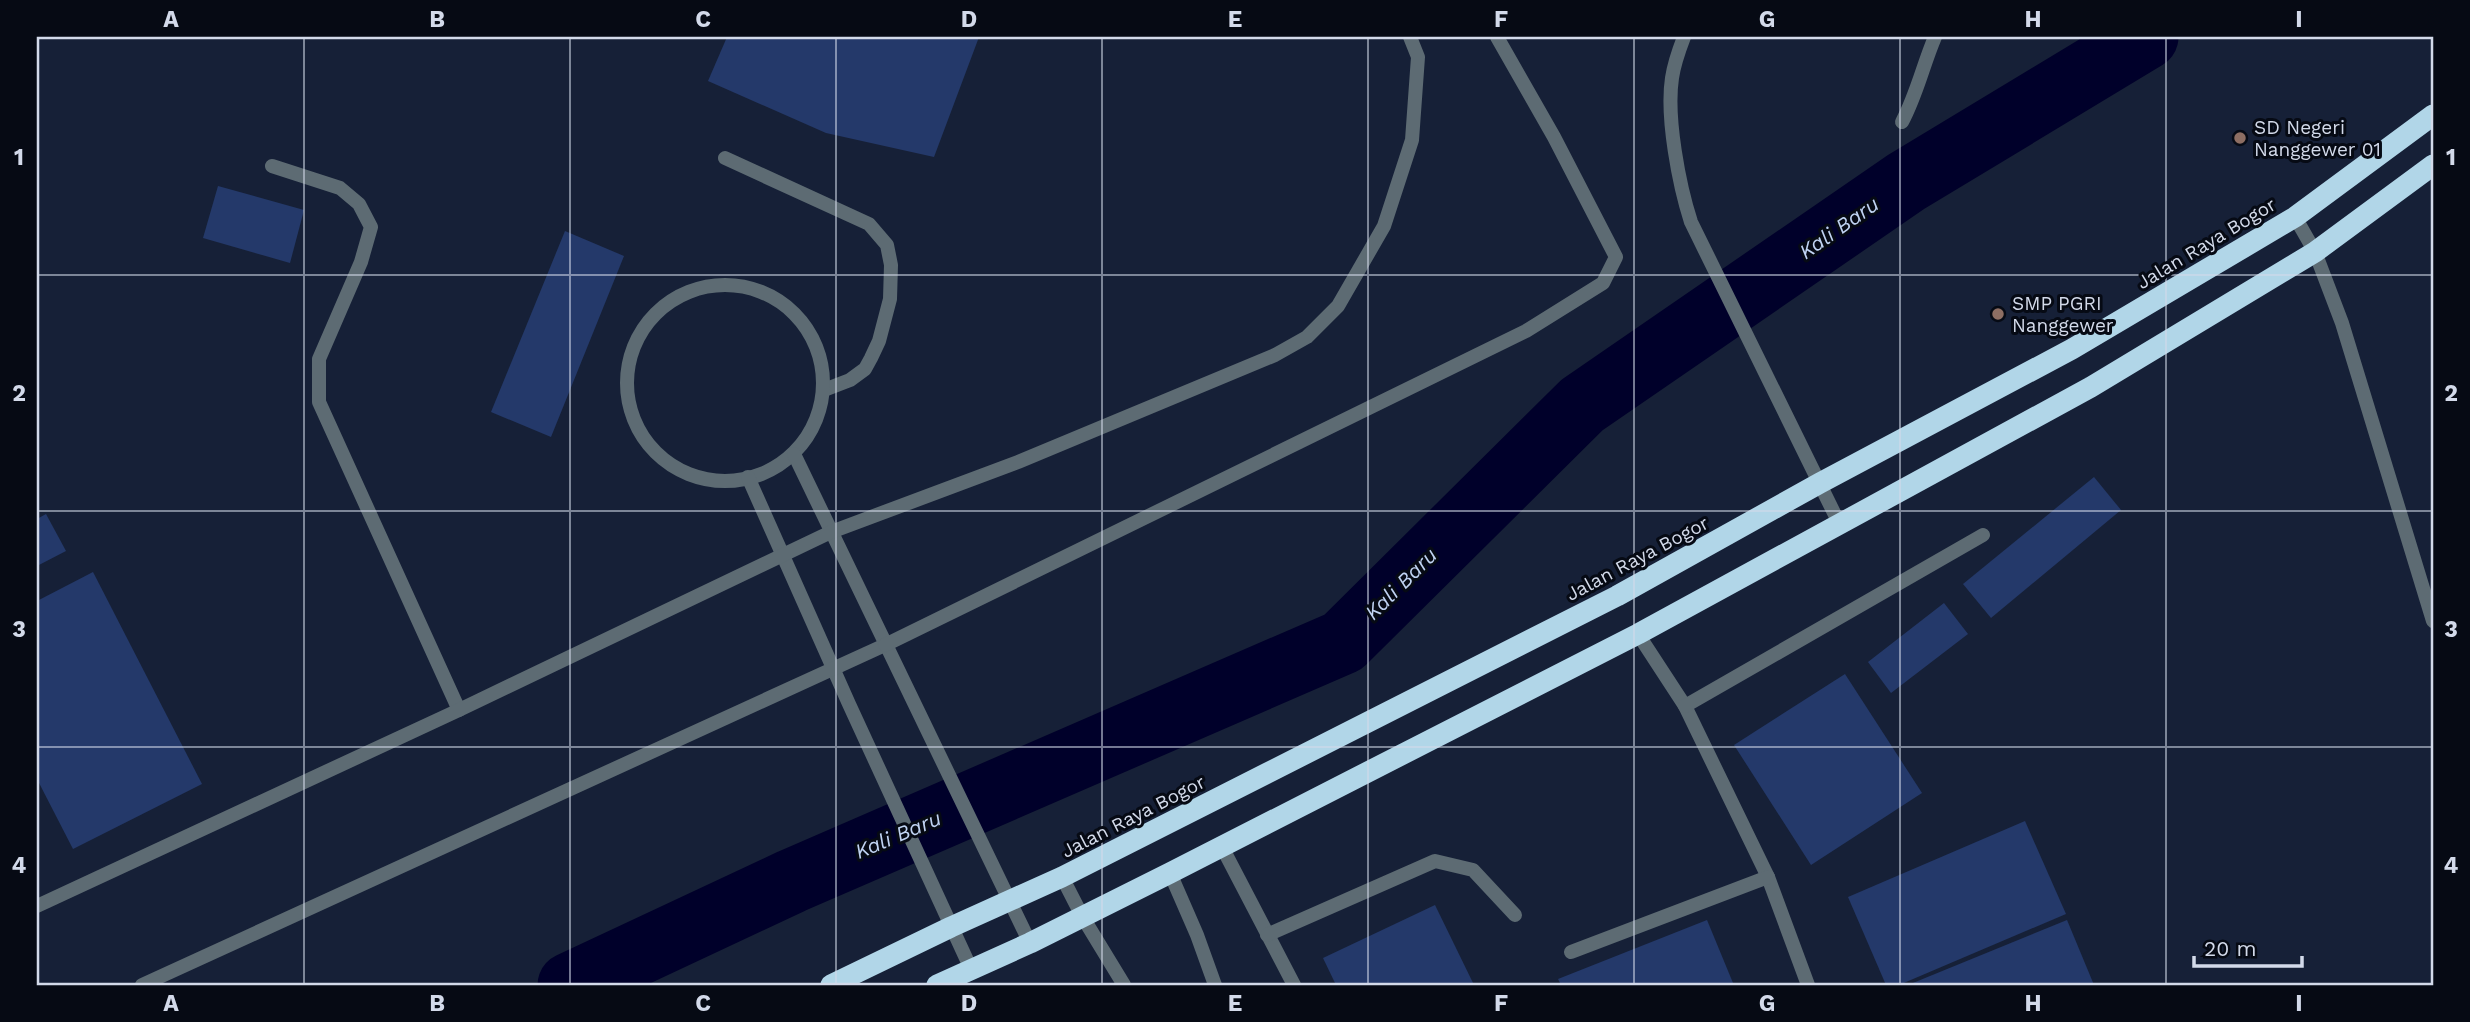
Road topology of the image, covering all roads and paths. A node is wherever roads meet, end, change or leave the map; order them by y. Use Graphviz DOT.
graph roads {
  1 [pos="1410,37"];
  2 [pos="1497,37"];
  3 [pos="1684,37"];
  4 [pos="1935,37"];
  5 [pos="2433,115"];
  6 [pos="1902,122"];
  7 [pos="725,158"];
  8 [pos="2433,165"];
  9 [pos="272,166"];
  10 [pos="2295,217"];
  11 [pos="2315,252"];
  12 [pos="824,390"];
  13 [pos="794,454"];
  14 [pos="748,477"];
  15 [pos="1820,483"];
  16 [pos="1839,523"];
  17 [pos="831,532"];
  18 [pos="1983,535"];
  19 [pos="783,555"];
  20 [pos="2433,621"];
  21 [pos="1638,634"];
  22 [pos="885,645"];
  23 [pos="833,667"];
  24 [pos="1685,706"];
  25 [pos="459,710"];
  26 [pos="1222,846"];
  27 [pos="1170,873"];
  28 [pos="1062,877"];
  29 [pos="1768,877"];
  30 [pos="1010,901"];
  31 [pos="37,906"];
  32 [pos="1515,915"];
  33 [pos="1082,916"];
  34 [pos="951,927"];
  35 [pos="1267,935"];
  36 [pos="1030,943"];
  37 [pos="1571,952"];
  38 [pos="971,969"];
  39 [pos="142,985"];
  40 [pos="831,985"];
  41 [pos="937,985"];
  42 [pos="1124,985"];
  43 [pos="1215,985"];
  44 [pos="1294,985"];
  45 [pos="1808,985"];
  1 -- 17 [label="street"];
  2 -- 22 [label="street"];
  3 -- 15 [label="street"];
  4 -- 6 [label="street"];
  5 -- 10 [label="highway, Jalan Raya Bogor"];
  7 -- 12 [label="street"];
  8 -- 11 [label="highway"];
  9 -- 25 [label="street"];
  10 -- 11 [label="street"];
  10 -- 15 [label="highway, Jalan Raya Bogor"];
  11 -- 16 [label="highway"];
  11 -- 20 [label="street"];
  12 -- 13 [label="street"];
  12 -- 14 [label="street"];
  13 -- 14 [label="street"];
  13 -- 17 [label="street"];
  14 -- 19 [label="street"];
  15 -- 16 [label="street"];
  15 -- 28 [label="highway, Jalan Raya Bogor"];
  16 -- 21 [label="highway"];
  17 -- 19 [label="street"];
  17 -- 22 [label="street"];
  18 -- 24 [label="street"];
  19 -- 23 [label="street"];
  19 -- 25 [label="street"];
  21 -- 24 [label="street"];
  21 -- 26 [label="highway"];
  22 -- 23 [label="street"];
  22 -- 30 [label="street"];
  23 -- 34 [label="street"];
  23 -- 39 [label="street"];
  24 -- 29 [label="street"];
  25 -- 31 [label="street"];
  26 -- 27 [label="highway"];
  26 -- 35 [label="street"];
  27 -- 33 [label="highway"];
  27 -- 43 [label="street"];
  28 -- 30 [label="highway, Jalan Raya Bogor"];
  28 -- 33 [label="street"];
  29 -- 37 [label="street"];
  29 -- 45 [label="street"];
  30 -- 34 [label="highway, Jalan Raya Bogor"];
  30 -- 36 [label="street"];
  32 -- 35 [label="street"];
  33 -- 36 [label="highway"];
  33 -- 42 [label="street"];
  34 -- 38 [label="street"];
  34 -- 40 [label="highway, Jalan Raya Bogor"];
  35 -- 44 [label="street"];
  36 -- 38 [label="highway"];
  38 -- 41 [label="highway"];
}
